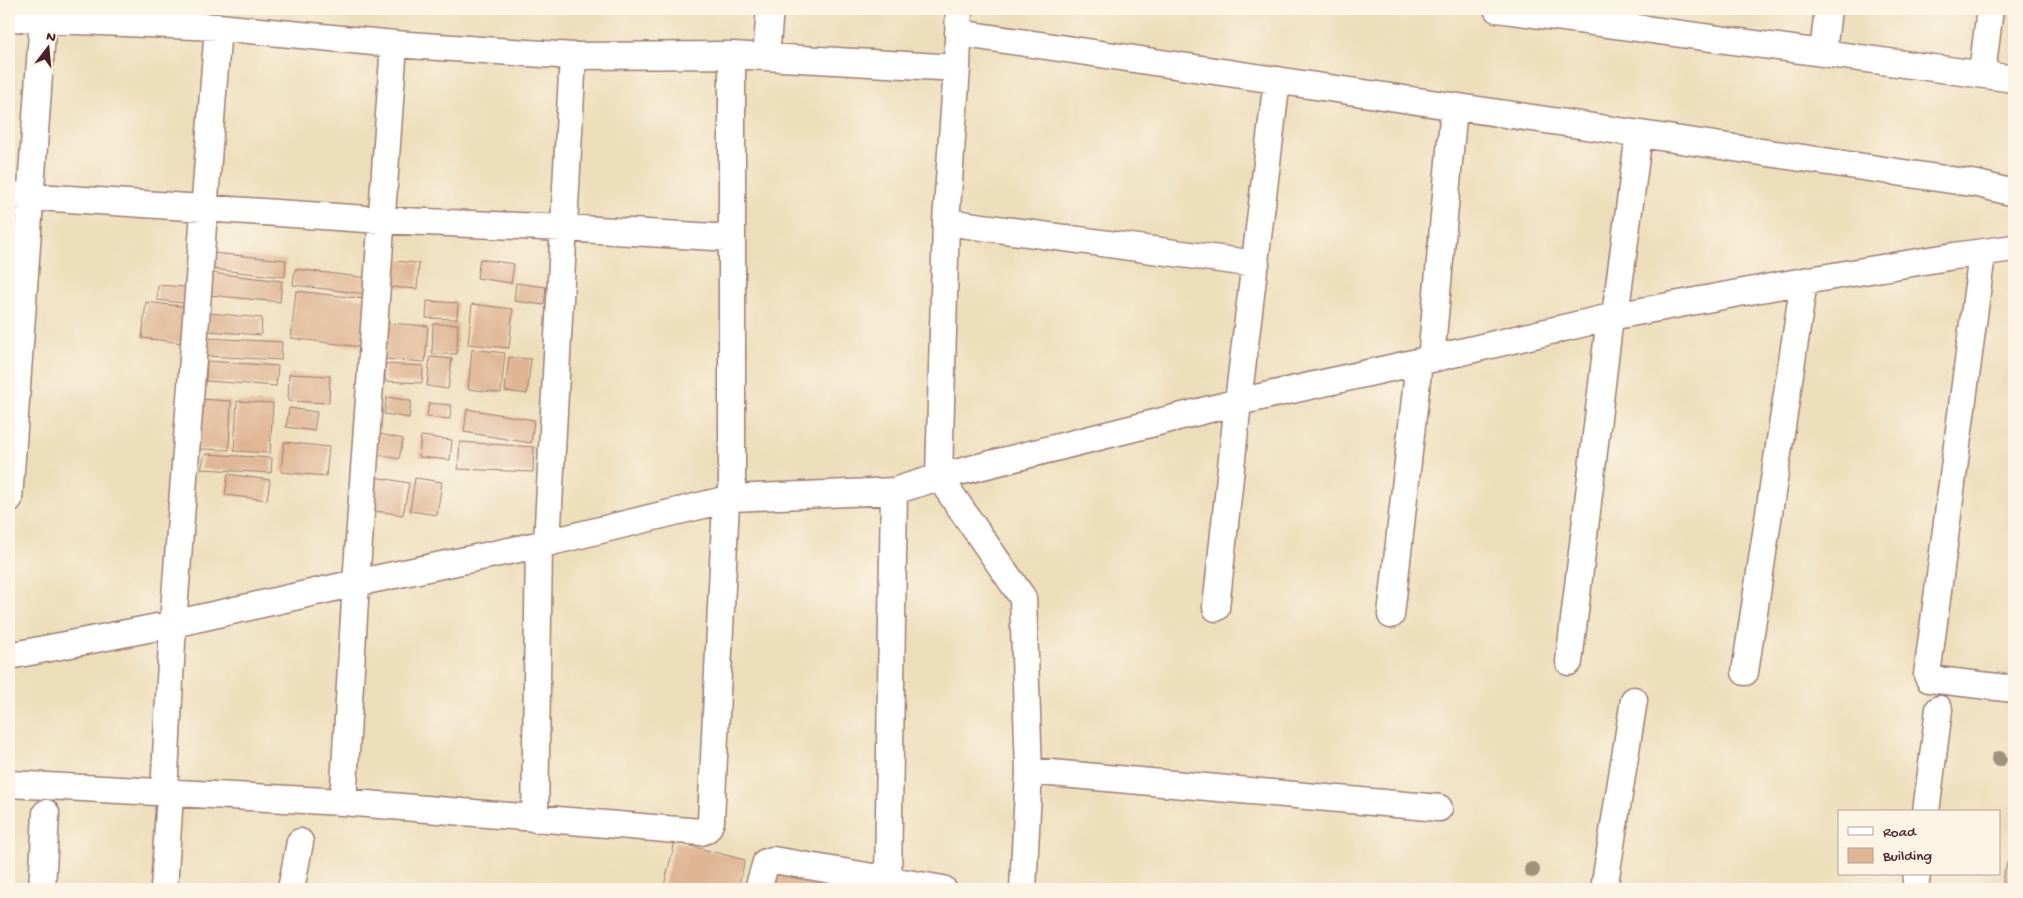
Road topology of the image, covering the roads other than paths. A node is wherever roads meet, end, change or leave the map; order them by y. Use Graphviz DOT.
graph roads {
  1 [pos="770,9"];
  2 [pos="1506,9"];
  3 [pos="1828,9"];
  4 [pos="1990,9"];
  5 [pos="95,15"];
  6 [pos="9,18"];
  7 [pos="43,19"];
  8 [pos="1670,20"];
  9 [pos="959,21"];
  10 [pos="218,28"];
  11 [pos="394,44"];
  12 [pos="1823,53"];
  13 [pos="732,55"];
  14 [pos="574,56"];
  15 [pos="766,57"];
  16 [pos="957,68"];
  17 [pos="1982,74"];
  18 [pos="2014,79"];
  19 [pos="1277,80"];
  20 [pos="1454,106"];
  21 [pos="1639,134"];
  22 [pos="2014,193"];
  23 [pos="20,195"];
  24 [pos="204,208"];
  25 [pos="381,220"];
  26 [pos="946,222"];
  27 [pos="564,228"];
  28 [pos="731,238"];
  29 [pos="2014,248"];
  30 [pos="1982,254"];
  31 [pos="1256,264"];
  32 [pos="1804,281"];
  33 [pos="1613,316"];
  34 [pos="1425,361"];
  35 [pos="1238,402"];
  36 [pos="939,477"];
  37 [pos="894,491"];
  38 [pos="9,498"];
  39 [pos="729,500"];
  40 [pos="543,544"];
  41 [pos="356,583"];
  42 [pos="1216,608"];
  43 [pos="1391,616"];
  44 [pos="173,624"];
  45 [pos="9,656"];
  46 [pos="1569,662"];
  47 [pos="1745,672"];
  48 [pos="2014,689"];
  49 [pos="1634,700"];
  50 [pos="1939,709"];
  51 [pos="1029,771"];
  52 [pos="9,784"];
  53 [pos="167,794"];
  54 [pos="344,802"];
  55 [pos="1439,808"];
  56 [pos="1926,810"];
  57 [pos="46,813"];
  58 [pos="535,819"];
  59 [pos="300,842"];
  60 [pos="1917,876"];
  61 [pos="888,880"];
  62 [pos="42,889"];
  63 [pos="164,889"];
  64 [pos="291,889"];
  65 [pos="758,889"];
  66 [pos="943,889"];
  67 [pos="1023,889"];
  68 [pos="1604,889"];
  69 [pos="1915,889"];
  1 -- 15 [label="street"];
  2 -- 8 [label="street"];
  3 -- 12 [label="street"];
  4 -- 17 [label="street"];
  5 -- 7 [label="street"];
  5 -- 10 [label="street"];
  6 -- 7 [label="street"];
  7 -- 23 [label="street"];
  8 -- 12 [label="street"];
  9 -- 16 [label="street"];
  9 -- 19 [label="street"];
  10 -- 11 [label="street"];
  10 -- 24 [label="street"];
  11 -- 14 [label="street"];
  11 -- 25 [label="street"];
  12 -- 17 [label="street"];
  13 -- 14 [label="street"];
  13 -- 15 [label="street"];
  13 -- 28 [label="street"];
  14 -- 27 [label="street"];
  15 -- 16 [label="street"];
  16 -- 26 [label="street"];
  17 -- 18 [label="street"];
  19 -- 20 [label="street"];
  19 -- 31 [label="street"];
  20 -- 21 [label="street"];
  20 -- 34 [label="street"];
  21 -- 22 [label="street"];
  21 -- 33 [label="street"];
  23 -- 24 [label="street"];
  23 -- 38 [label="street"];
  24 -- 25 [label="street"];
  24 -- 44 [label="street"];
  25 -- 27 [label="street"];
  25 -- 41 [label="street"];
  26 -- 31 [label="street"];
  26 -- 36 [label="street"];
  27 -- 28 [label="street"];
  27 -- 40 [label="street"];
  28 -- 39 [label="street"];
  29 -- 30 [label="street"];
  30 -- 32 [label="street"];
  30 -- 48 [label="street"];
  31 -- 35 [label="street"];
  32 -- 33 [label="street"];
  32 -- 47 [label="street"];
  33 -- 34 [label="street"];
  33 -- 46 [label="street"];
  34 -- 35 [label="street"];
  34 -- 43 [label="street"];
  35 -- 36 [label="street"];
  35 -- 42 [label="street"];
  36 -- 37 [label="street"];
  36 -- 51 [label="street"];
  37 -- 39 [label="street"];
  37 -- 61 [label="street"];
  39 -- 40 [label="street"];
  39 -- 58 [label="street"];
  40 -- 41 [label="street"];
  40 -- 58 [label="street"];
  41 -- 44 [label="street"];
  41 -- 54 [label="street"];
  44 -- 45 [label="street"];
  44 -- 53 [label="street"];
  49 -- 68 [label="street"];
  50 -- 56 [label="street"];
  51 -- 55 [label="street"];
  51 -- 67 [label="street"];
  52 -- 53 [label="street"];
  53 -- 54 [label="street"];
  53 -- 63 [label="street"];
  54 -- 58 [label="street"];
  57 -- 62 [label="street"];
  59 -- 64 [label="street"];
  60 -- 69 [label="street"];
  61 -- 65 [label="street"];
  61 -- 66 [label="street"];
}
